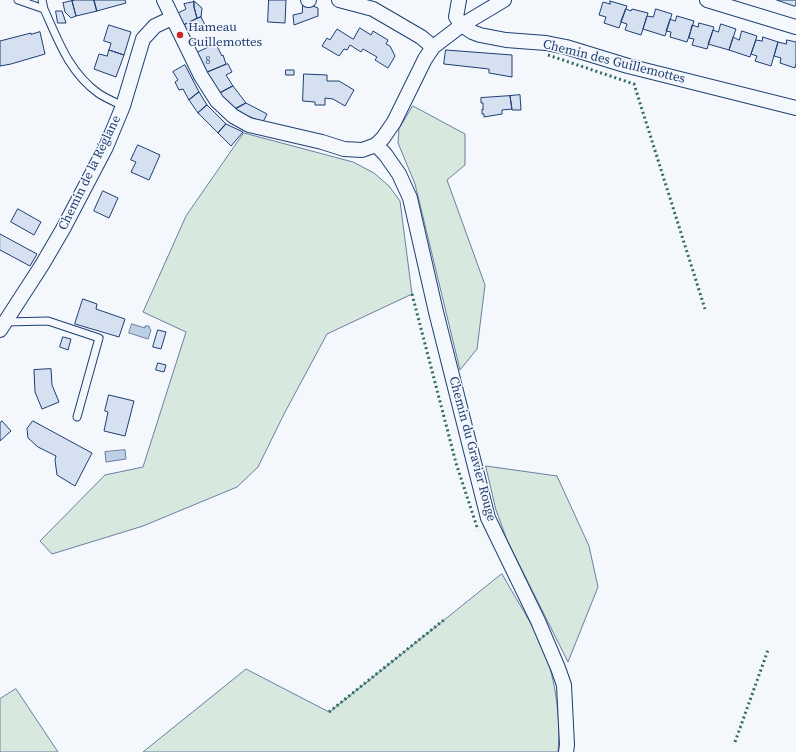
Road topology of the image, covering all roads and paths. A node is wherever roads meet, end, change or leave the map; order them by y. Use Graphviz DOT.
graph roads {
  1 [pos="18,0"];
  2 [pos="42,0"];
  3 [pos="164,0"];
  4 [pos="339,0"];
  5 [pos="459,0"];
  6 [pos="504,0"];
  7 [pos="708,0"];
  8 [pos="44,9"];
  9 [pos="172,18"];
  10 [pos="462,25"];
  11 [pos="796,27"];
  12 [pos="433,47"];
  13 [pos="123,106"];
  14 [pos="796,108"];
  15 [pos="376,145"];
  16 [pos="3,326"];
  17 [pos="77,417"];
  18 [pos="566,752"];
  1 -- 8 [label="lane"];
  2 -- 8 [label="lane"];
  3 -- 9 [label="street"];
  4 -- 12 [label="street"];
  5 -- 10 [label="street"];
  6 -- 10 [label="street"];
  7 -- 11 [label="street"];
  8 -- 13 [label="lane"];
  9 -- 13 [label="street, Chemin de la Réglane"];
  9 -- 15 [label="street"];
  10 -- 12 [label="street"];
  10 -- 14 [label="street, Chemin des Guillemottes"];
  12 -- 15 [label="street"];
  13 -- 16 [label="street, Chemin de la Réglane"];
  15 -- 18 [label="street, Chemin du Gravier Rouge"];
  16 -- 17 [label="lane"];
}
